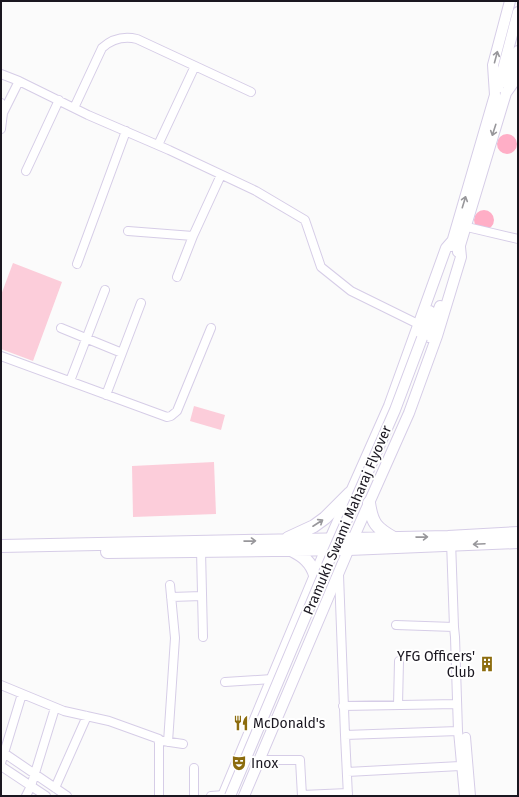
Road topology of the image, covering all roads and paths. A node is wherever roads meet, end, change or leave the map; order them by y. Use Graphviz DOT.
graph roads {
  1 [pos="510,1"];
  2 [pos="518,12"];
  3 [pos="518,51"];
  4 [pos="195,66"];
  5 [pos="511,71"];
  6 [pos="1,74"];
  7 [pos="19,81"];
  8 [pos="251,92"];
  9 [pos="496,95"];
  10 [pos="59,100"];
  11 [pos="1,104"];
  12 [pos="74,108"];
  13 [pos="3,113"];
  14 [pos="1,129"];
  15 [pos="126,131"];
  16 [pos="158,145"];
  17 [pos="26,171"];
  18 [pos="221,175"];
  19 [pos="467,227"];
  20 [pos="128,231"];
  21 [pos="193,236"];
  22 [pos="518,239"];
  23 [pos="456,243"];
  24 [pos="77,264"];
  25 [pos="450,264"];
  26 [pos="177,277"];
  27 [pos="105,290"];
  28 [pos="141,303"];
  29 [pos="418,324"];
  30 [pos="62,328"];
  31 [pos="211,328"];
  32 [pos="86,339"];
  33 [pos="122,353"];
  34 [pos="1,356"];
  35 [pos="70,381"];
  36 [pos="106,395"];
  37 [pos="350,493"];
  38 [pos="369,503"];
  39 [pos="518,533"];
  40 [pos="394,538"];
  41 [pos="451,541"];
  42 [pos="518,542"];
  43 [pos="328,544"];
  44 [pos="351,544"];
  45 [pos="287,545"];
  46 [pos="1,546"];
  47 [pos="201,550"];
  48 [pos="1,553"];
  49 [pos="339,572"];
  50 [pos="315,575"];
  51 [pos="170,585"];
  52 [pos="202,596"];
  53 [pos="171,597"];
  54 [pos="396,625"];
  55 [pos="454,627"];
  56 [pos="203,637"];
  57 [pos="399,661"];
  58 [pos="272,679"];
  59 [pos="225,682"];
  60 [pos="1,685"];
  61 [pos="22,694"];
  62 [pos="457,704"];
  63 [pos="398,705"];
  64 [pos="343,706"];
  65 [pos="55,708"];
  66 [pos="86,716"];
  67 [pos="458,731"];
  68 [pos="344,735"];
  69 [pos="466,737"];
  70 [pos="159,740"];
  71 [pos="168,742"];
  72 [pos="184,744"];
  73 [pos="2,752"];
  74 [pos="259,760"];
  75 [pos="1,764"];
  76 [pos="460,766"];
  77 [pos="194,768"];
  78 [pos="347,772"];
  79 [pos="34,775"];
  80 [pos="31,786"];
  81 [pos="55,788"];
  82 [pos="348,794"];
  83 [pos="26,796"];
  84 [pos="46,796"];
  85 [pos="67,796"];
  86 [pos="159,796"];
  87 [pos="194,796"];
  88 [pos="211,796"];
  89 [pos="226,796"];
  90 [pos="237,796"];
  91 [pos="244,796"];
  92 [pos="302,796"];
  93 [pos="464,796"];
  94 [pos="471,796"];
  9 -- 1 [label="main road, one-way"];
  2 -- 5 [label="main road"];
  3 -- 5 [label="main road"];
  4 -- 8 [label="street"];
  4 -- 12 [label="street"];
  4 -- 16 [label="street"];
  5 -- 9 [label="main road"];
  5 -- 19 [label="main road, one-way"];
  6 -- 7 [label="street"];
  7 -- 10 [label="street"];
  7 -- 13 [label="street"];
  23 -- 9 [label="main road, one-way"];
  10 -- 12 [label="street"];
  10 -- 17 [label="street"];
  11 -- 13 [label="street"];
  12 -- 15 [label="street"];
  13 -- 14 [label="street"];
  15 -- 16 [label="street"];
  15 -- 24 [label="street"];
  16 -- 18 [label="street"];
  18 -- 21 [label="street"];
  18 -- 29 [label="street"];
  19 -- 22 [label="street"];
  19 -- 23 [label="main road"];
  20 -- 21 [label="street"];
  21 -- 26 [label="street"];
  23 -- 25 [label="main road, Pramukh Swami Maharaj Flyover"];
  23 -- 29 [label="main road"];
  23 -- 38 [label="main road"];
  25 -- 89 [label="main road, Pramukh Swami Maharaj Flyover, bridge"];
  25 -- 90 [label="main road, Pramukh Swami Maharaj Flyover"];
  27 -- 32 [label="street"];
  28 -- 33 [label="street"];
  29 -- 37 [label="main road"];
  30 -- 32 [label="street"];
  31 -- 36 [label="street"];
  32 -- 33 [label="street"];
  32 -- 35 [label="street"];
  33 -- 36 [label="street"];
  34 -- 35 [label="street"];
  35 -- 36 [label="street"];
  37 -- 43 [label="main road"];
  45 -- 37 [label="highway, one-way"];
  38 -- 40 [label="highway"];
  38 -- 44 [label="main road"];
  39 -- 41 [label="highway"];
  40 -- 41 [label="highway, one-way"];
  40 -- 44 [label="highway"];
  42 -- 41 [label="highway, one-way"];
  41 -- 44 [label="highway"];
  41 -- 55 [label="street"];
  43 -- 44 [label="highway"];
  43 -- 45 [label="highway"];
  43 -- 50 [label="main road"];
  44 -- 49 [label="main road"];
  46 -- 45 [label="highway, one-way"];
  45 -- 47 [label="highway"];
  45 -- 50 [label="highway"];
  47 -- 48 [label="highway"];
  47 -- 52 [label="street"];
  49 -- 64 [label="street"];
  49 -- 74 [label="main road"];
  50 -- 58 [label="main road"];
  51 -- 53 [label="street"];
  52 -- 53 [label="street"];
  52 -- 56 [label="street"];
  53 -- 71 [label="street"];
  54 -- 55 [label="street"];
  55 -- 62 [label="street"];
  57 -- 63 [label="street"];
  58 -- 59 [label="street"];
  58 -- 89 [label="main road"];
  60 -- 61 [label="street"];
  61 -- 65 [label="street"];
  61 -- 73 [label="street"];
  62 -- 63 [label="street"];
  62 -- 67 [label="street"];
  63 -- 64 [label="street"];
  64 -- 68 [label="street"];
  65 -- 66 [label="street"];
  65 -- 79 [label="street"];
  66 -- 70 [label="street"];
  66 -- 81 [label="street"];
  67 -- 68 [label="street"];
  67 -- 76 [label="street"];
  68 -- 78 [label="street"];
  69 -- 94 [label="street"];
  70 -- 71 [label="street"];
  70 -- 86 [label="street"];
  71 -- 72 [label="street"];
  73 -- 75 [label="street"];
  73 -- 79 [label="street"];
  74 -- 91 [label="main road"];
  74 -- 92 [label="street"];
  75 -- 80 [label="street"];
  76 -- 78 [label="street"];
  76 -- 93 [label="street"];
  77 -- 87 [label="street"];
  78 -- 82 [label="street"];
  79 -- 80 [label="street"];
  79 -- 81 [label="street"];
  80 -- 83 [label="street"];
  80 -- 84 [label="street"];
  81 -- 85 [label="street"];
  82 -- 92 [label="street"];
  88 -- 89 [label="street"];
}
